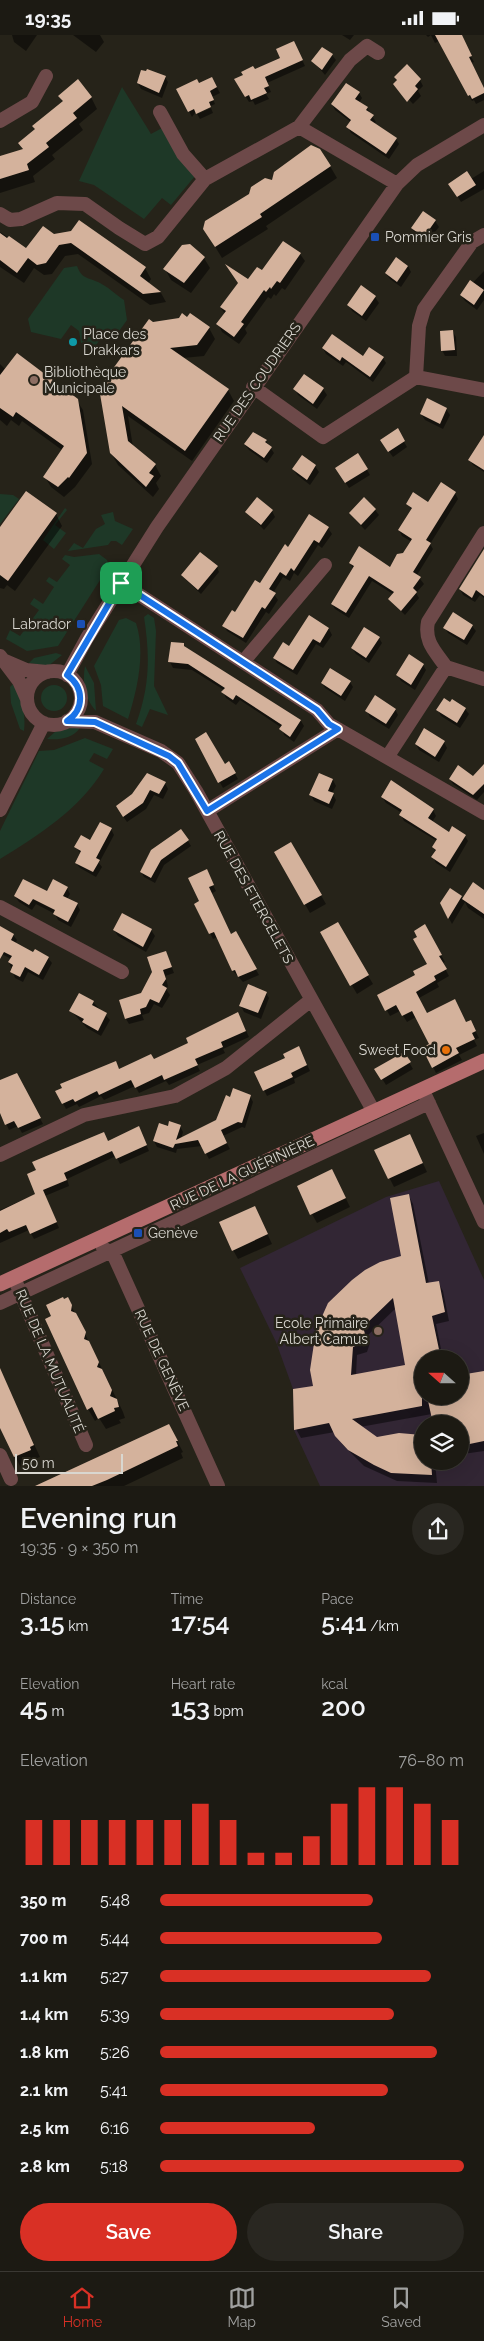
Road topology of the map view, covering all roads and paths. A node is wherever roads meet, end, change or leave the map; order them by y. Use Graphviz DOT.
graph roads {
  1 [pos="372,50"];
  2 [pos="46,77"];
  3 [pos="160,112"];
  4 [pos="0,121"];
  5 [pos="484,125"];
  6 [pos="299,127"];
  7 [pos="206,179"];
  8 [pos="397,184"];
  9 [pos="0,213"];
  10 [pos="484,235"];
  11 [pos="416,377"];
  12 [pos="253,387"];
  13 [pos="484,390"];
  14 [pos="484,533"];
  15 [pos="325,565"];
  16 [pos="121,583"];
  17 [pos="2,659"];
  18 [pos="243,662"];
  19 [pos="446,667"];
  20 [pos="47,672"];
  21 [pos="67,675"];
  22 [pos="484,679"];
  23 [pos="27,699"];
  24 [pos="80,699"];
  25 [pos="67,721"];
  26 [pos="95,722"];
  27 [pos="44,723"];
  28 [pos="338,729"];
  29 [pos="388,756"];
  30 [pos="0,810"];
  31 [pos="207,811"];
  32 [pos="484,813"];
  33 [pos="0,907"];
  34 [pos="122,972"];
  35 [pos="311,1000"];
  36 [pos="484,1061"];
  37 [pos="426,1096"];
  38 [pos="374,1112"];
  39 [pos="0,1155"];
  40 [pos="484,1222"];
  41 [pos="97,1239"];
  42 [pos="108,1252"];
  43 [pos="7,1281"];
  44 [pos="20,1293"];
  45 [pos="0,1303"];
  46 [pos="86,1445"];
  47 [pos="0,1455"];
  48 [pos="11,1479"];
  49 [pos="218,1486"];
  1 -- 6 [label="street"];
  2 -- 4 [label="street"];
  3 -- 7 [label="street"];
  5 -- 8 [label="street, RUE DES COUDRIERS"];
  6 -- 7 [label="street"];
  6 -- 8 [label="street"];
  7 -- 9 [label="street"];
  8 -- 12 [label="street, RUE DES COUDRIERS"];
  10 -- 11 [label="street"];
  11 -- 12 [label="street"];
  11 -- 13 [label="street"];
  12 -- 16 [label="street, RUE DES COUDRIERS"];
  14 -- 19 [label="street"];
  15 -- 18 [label="street"];
  16 -- 18 [label="street"];
  16 -- 21 [label="street, RUE DES COUDRIERS"];
  17 -- 20 [label="street"];
  17 -- 23 [label="street"];
  18 -- 28 [label="street"];
  19 -- 22 [label="street"];
  19 -- 29 [label="street"];
  20 -- 21 [label="street"];
  20 -- 23 [label="street"];
  21 -- 24 [label="street"];
  23 -- 27 [label="street"];
  24 -- 25 [label="street"];
  24 -- 26 [label="street"];
  25 -- 26 [label="street, RUE DES ETERCELETS"];
  25 -- 27 [label="street"];
  26 -- 31 [label="street, RUE DES ETERCELETS"];
  27 -- 30 [label="street"];
  28 -- 29 [label="street"];
  28 -- 31 [label="street"];
  29 -- 32 [label="street"];
  31 -- 35 [label="street, RUE DES ETERCELETS"];
  33 -- 34 [label="street"];
  35 -- 38 [label="street, RUE DES ETERCELETS"];
  35 -- 39 [label="street"];
  36 -- 37 [label="main road, RUE DE LA GUÉRINIÈRE"];
  37 -- 38 [label="main road, RUE DE LA GUÉRINIÈRE"];
  37 -- 40 [label="street"];
  37 -- 42 [label="street"];
  38 -- 41 [label="main road, RUE DE LA GUÉRINIÈRE"];
  41 -- 42 [label="street, RUE DE GENÈVE"];
  41 -- 43 [label="main road, RUE DE LA GUÉRINIÈRE"];
  42 -- 44 [label="street"];
  42 -- 49 [label="street, RUE DE GENÈVE"];
  43 -- 44 [label="street, RUE DE LA MUTUALITÉ"];
  44 -- 45 [label="street"];
  44 -- 46 [label="street, RUE DE LA MUTUALITÉ"];
  47 -- 48 [label="street"];
}
